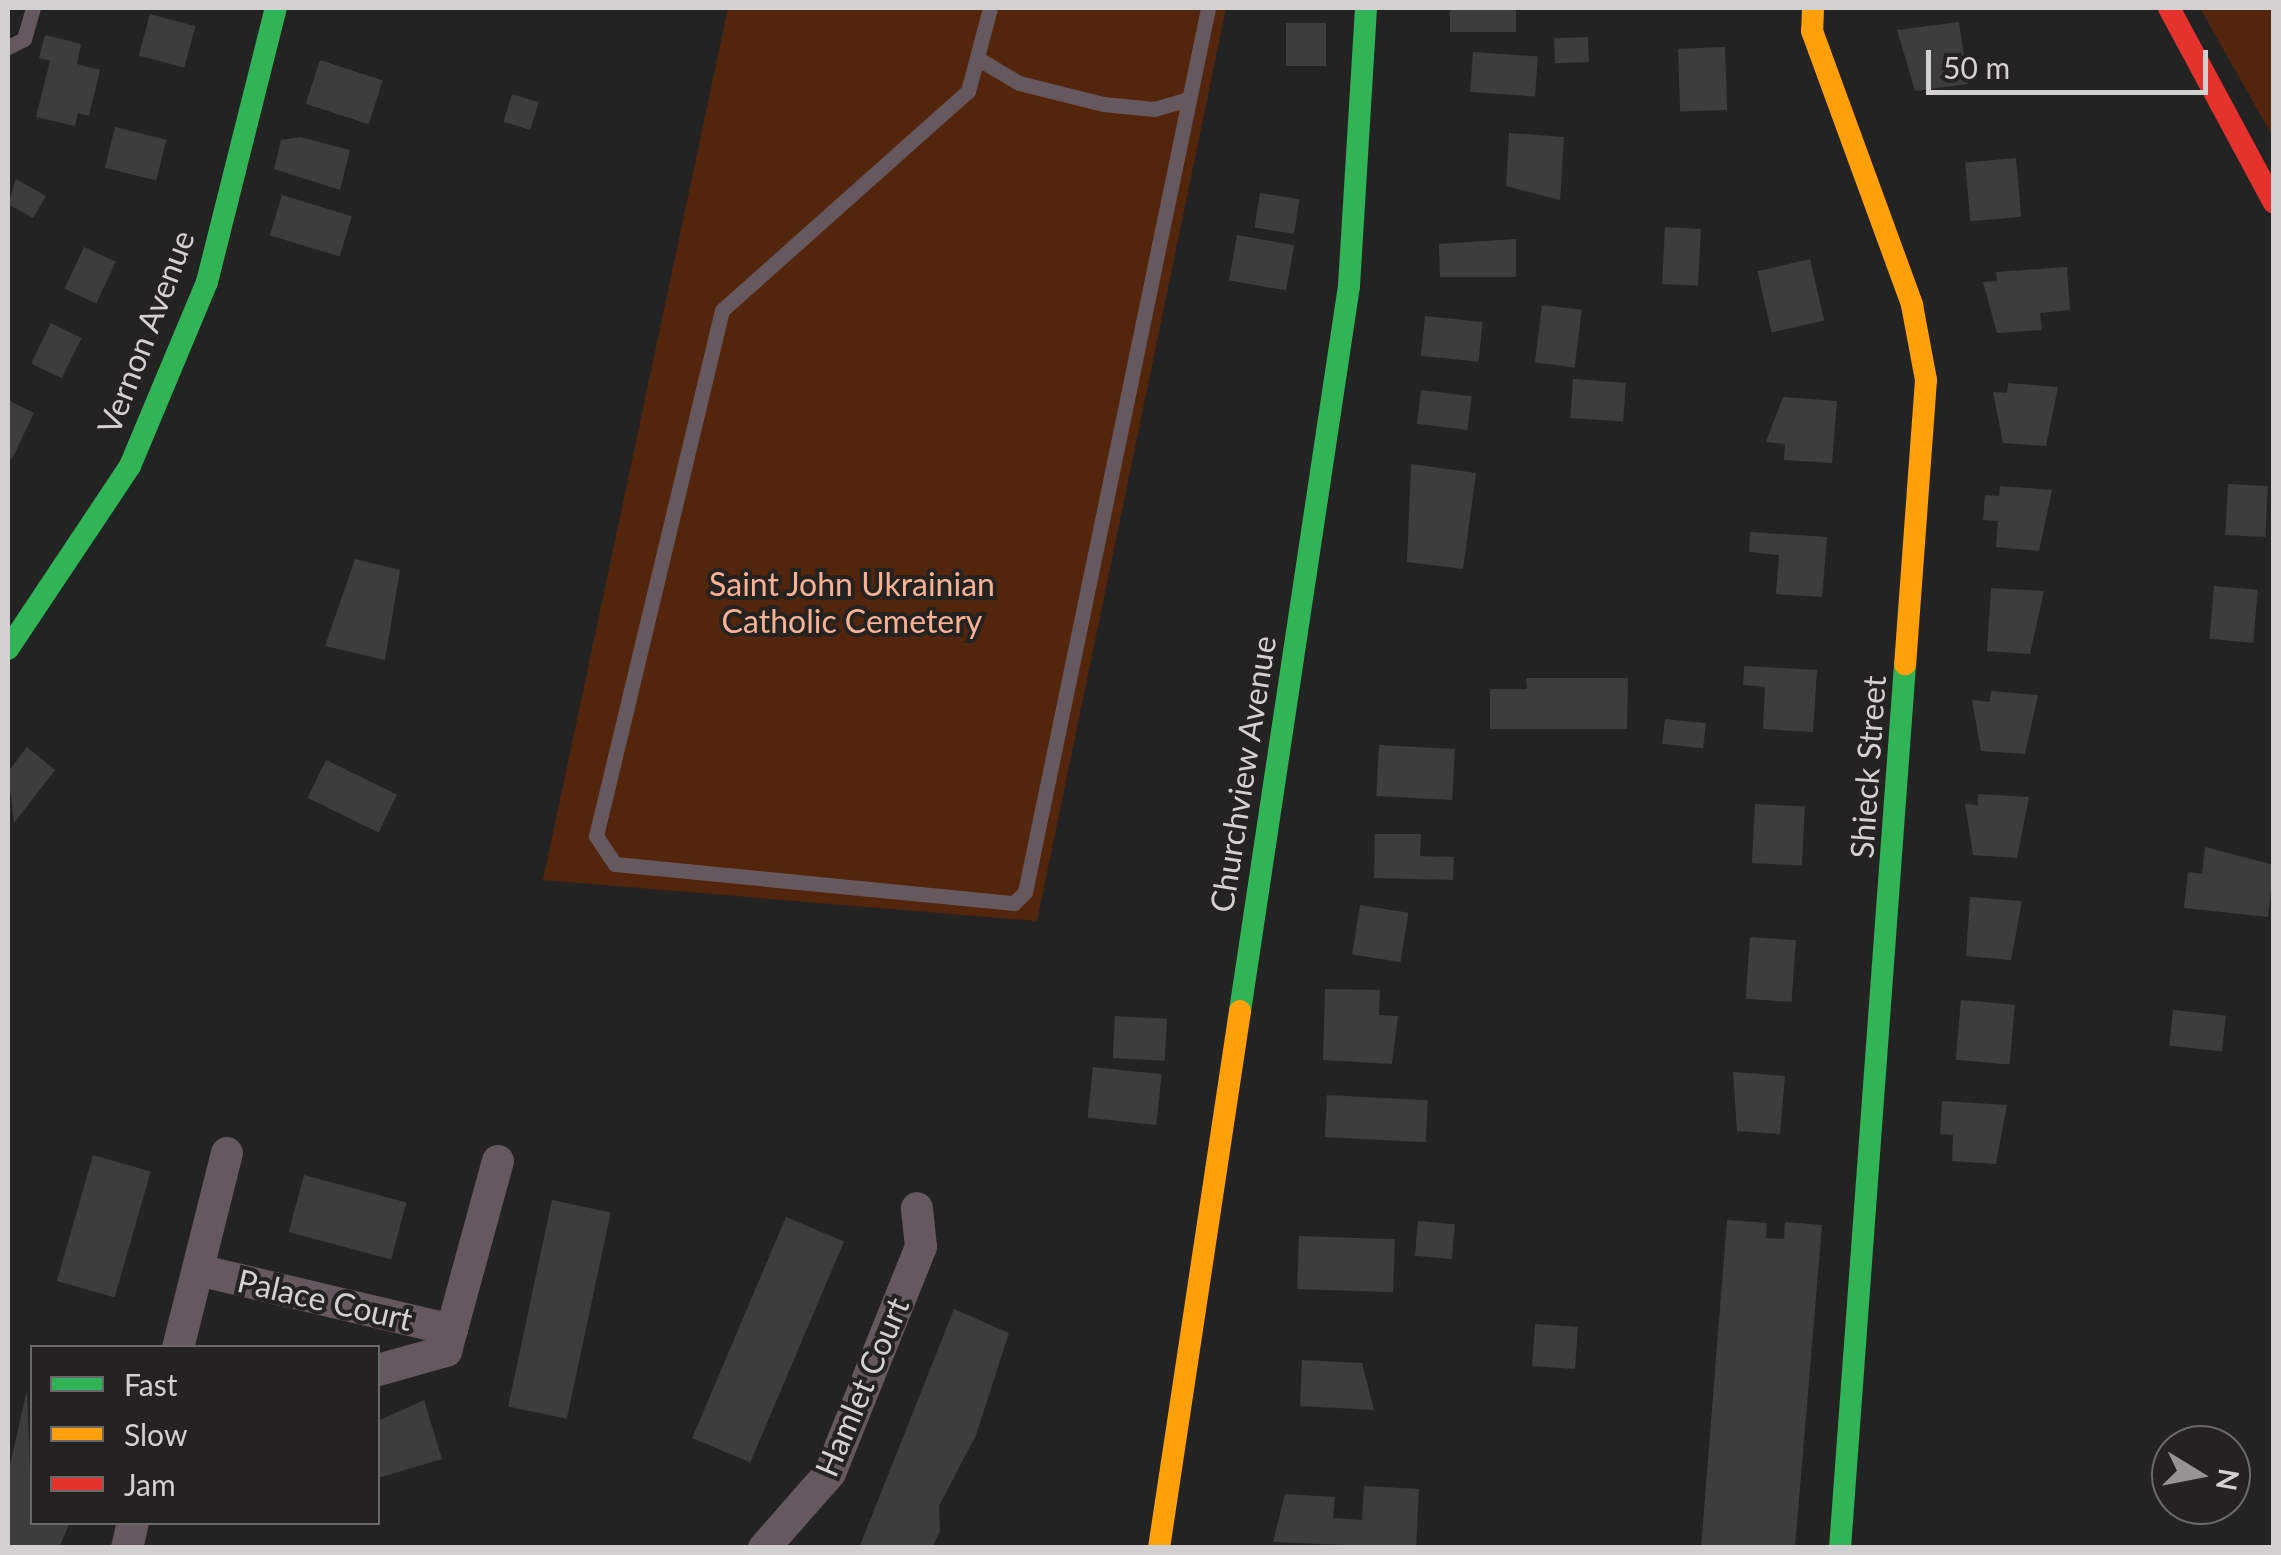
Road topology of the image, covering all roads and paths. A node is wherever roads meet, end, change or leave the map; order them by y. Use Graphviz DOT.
graph roads {
  1 [pos="33,8"];
  2 [pos="276,8"];
  3 [pos="990,8"];
  4 [pos="1208,8"];
  5 [pos="1366,8"];
  6 [pos="1813,8"];
  7 [pos="2169,8"];
  8 [pos="8,48"];
  9 [pos="977,58"];
  10 [pos="1189,98"];
  11 [pos="2274,203"];
  12 [pos="8,649"];
  13 [pos="227,1154"];
  14 [pos="498,1161"];
  15 [pos="917,1208"];
  16 [pos="198,1270"];
  17 [pos="452,1330"];
  18 [pos="179,1345"];
  19 [pos="380,1369"];
  20 [pos="764,1548"];
  21 [pos="1159,1548"];
  22 [pos="1840,1548"];
  1 -- 8 [label="lane"];
  2 -- 12 [label="street, Vernon Avenue"];
  3 -- 9 [label="lane"];
  4 -- 10 [label="lane"];
  5 -- 21 [label="street, Churchview Avenue"];
  6 -- 22 [label="street, Shieck Street"];
  7 -- 11 [label="street"];
  9 -- 10 [label="lane"];
  9 -- 10 [label="lane"];
  13 -- 16 [label="street, Palace Court"];
  14 -- 17 [label="street, Palace Court"];
  15 -- 20 [label="street, Hamlet Court"];
  16 -- 17 [label="street, Palace Court"];
  16 -- 18 [label="street, Palace Court"];
  17 -- 19 [label="street, Palace Court"];
}
